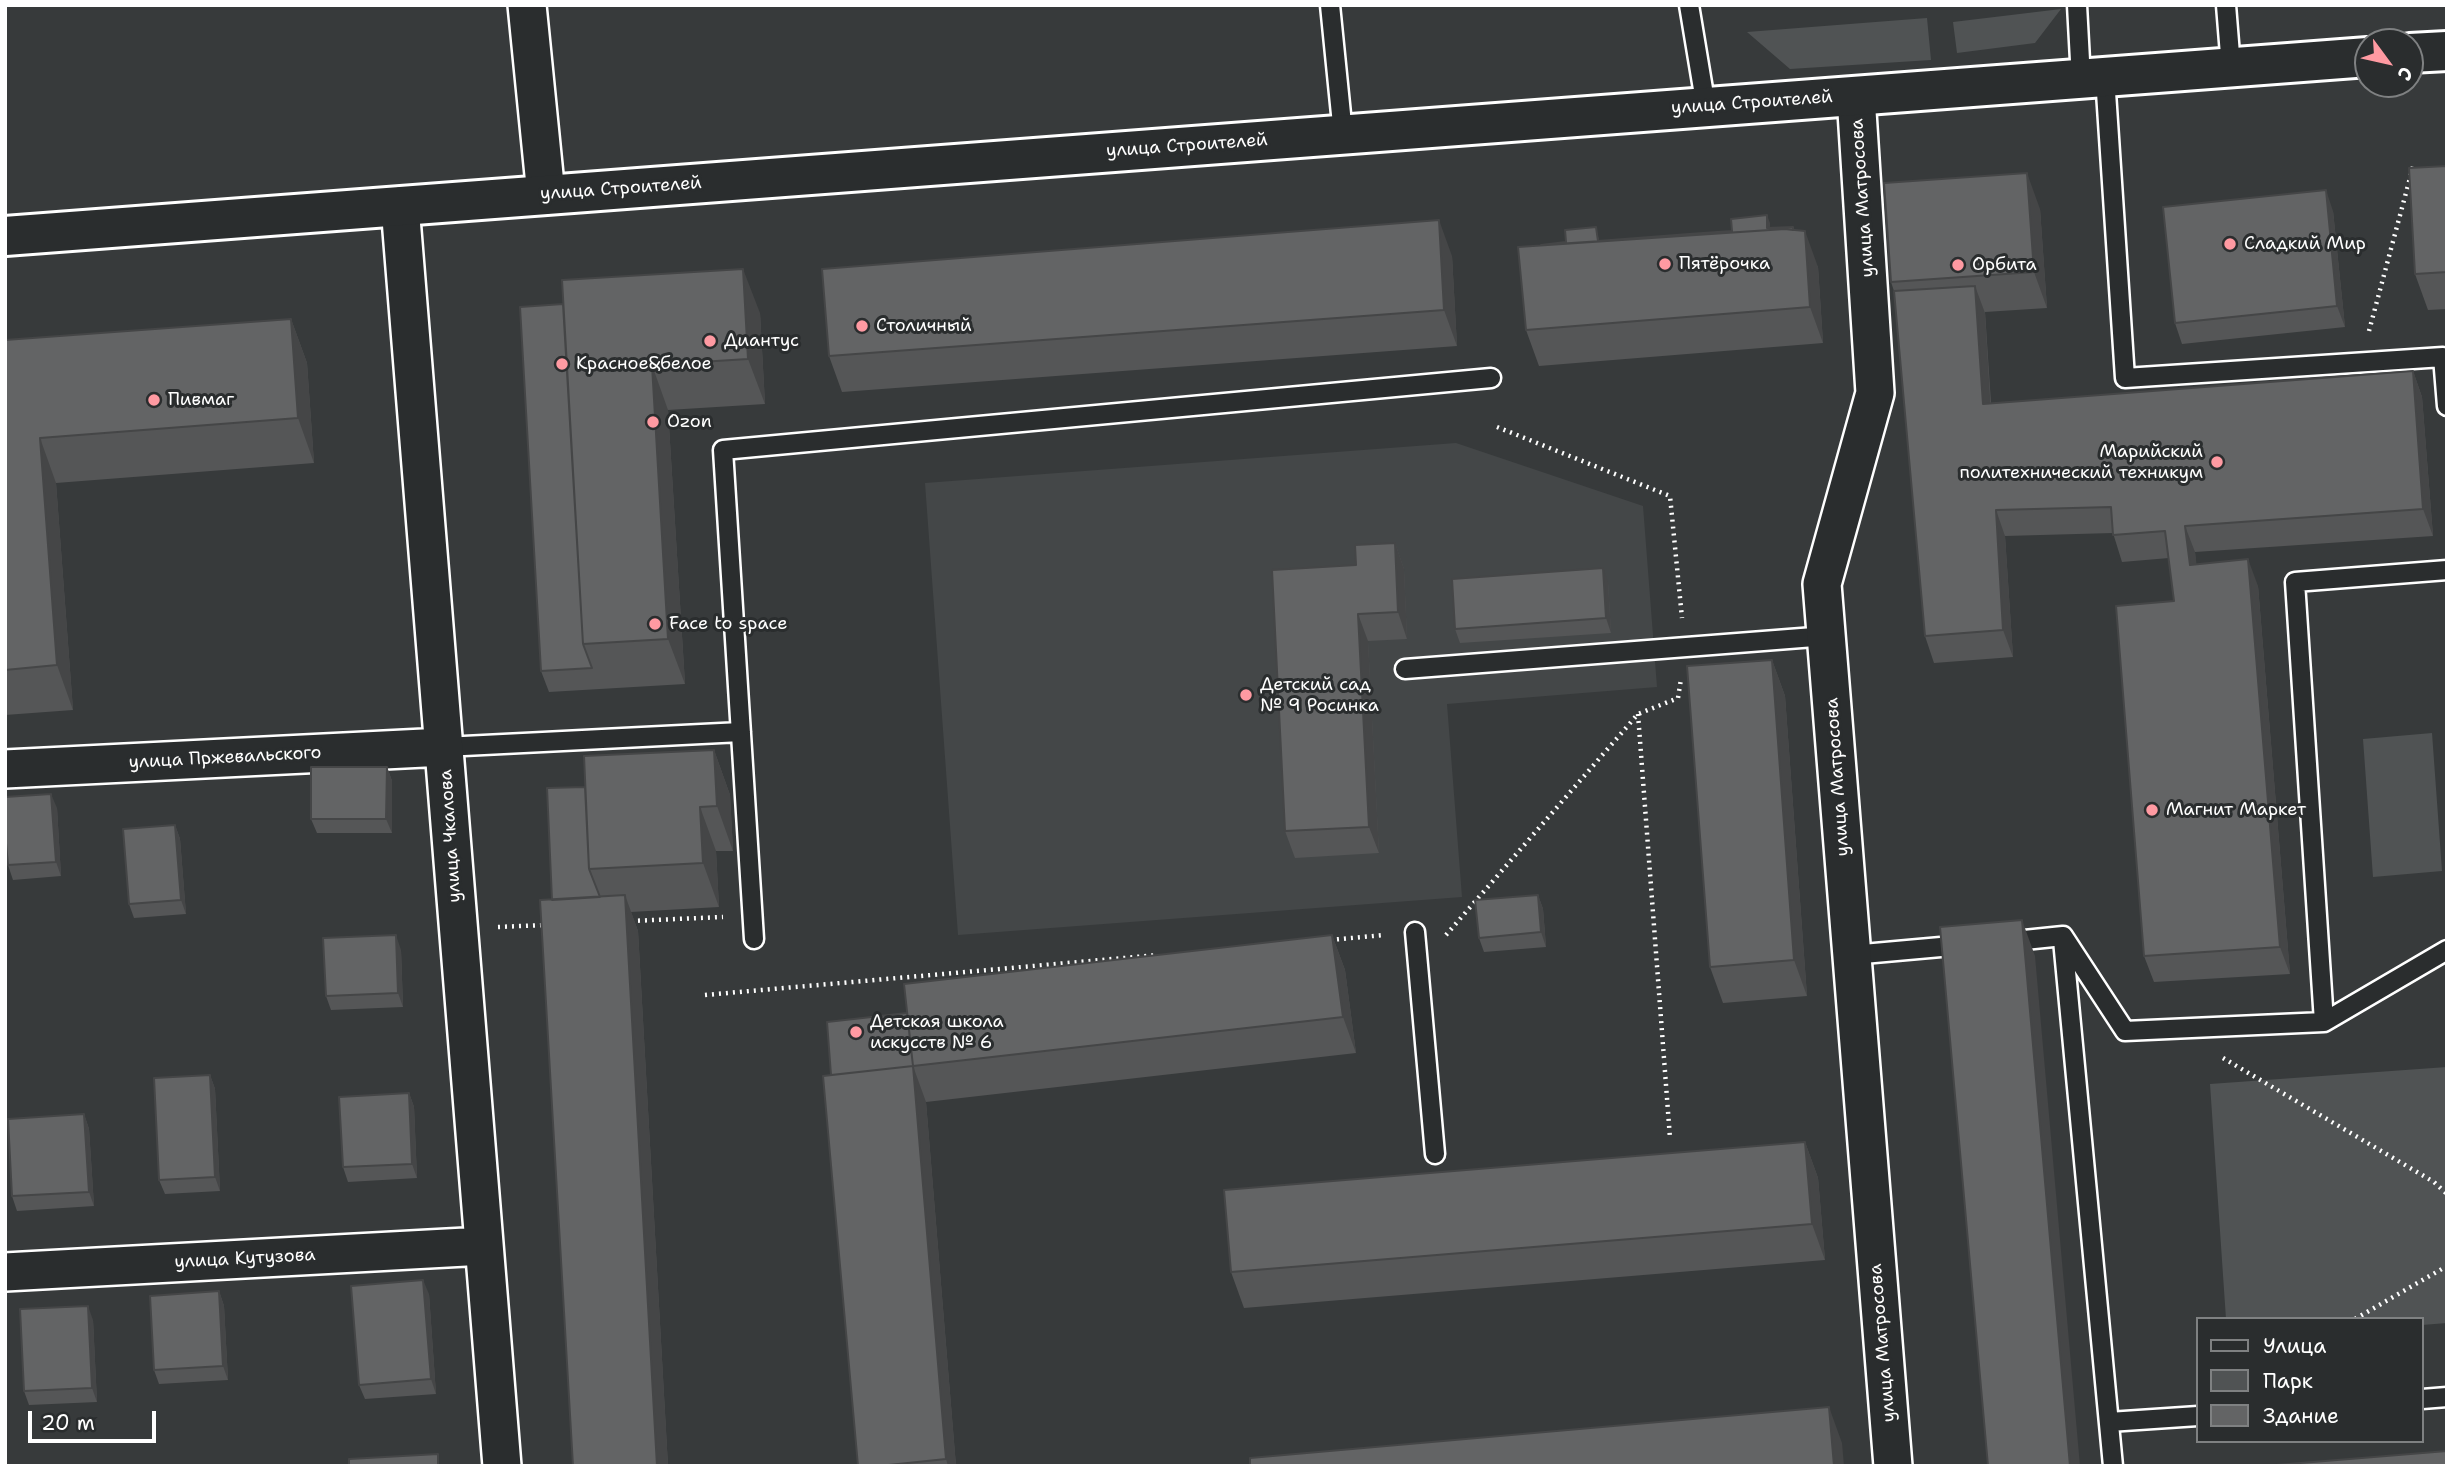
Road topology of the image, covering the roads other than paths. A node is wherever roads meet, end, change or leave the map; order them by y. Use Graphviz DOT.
graph roads {
  1 [pos="527,5"];
  2 [pos="1330,5"];
  3 [pos="1689,5"];
  4 [pos="2077,5"];
  5 [pos="2226,5"];
  6 [pos="2447,51"];
  7 [pos="2424,52"];
  8 [pos="2354,58"];
  9 [pos="2231,67"];
  10 [pos="2093,78"];
  11 [pos="1856,96"];
  12 [pos="1706,107"];
  13 [pos="1343,134"];
  14 [pos="546,195"];
  15 [pos="400,206"];
  16 [pos="5,236"];
  17 [pos="1491,378"];
  18 [pos="2447,406"];
  19 [pos="2447,570"];
  20 [pos="1827,636"];
  21 [pos="1405,669"];
  22 [pos="741,732"];
  23 [pos="444,747"];
  24 [pos="5,769"];
  25 [pos="1415,932"];
  26 [pos="2063,936"];
  27 [pos="754,939"];
  28 [pos="2447,950"];
  29 [pos="1852,955"];
  30 [pos="2324,1022"];
  31 [pos="1435,1154"];
  32 [pos="484,1245"];
  33 [pos="5,1272"];
  34 [pos="2447,1397"];
  35 [pos="2424,1399"];
  36 [pos="2196,1416"];
  37 [pos="2109,1422"];
  38 [pos="502,1466"];
  39 [pos="1892,1466"];
  40 [pos="2113,1466"];
  1 -- 14 [label="street"];
  2 -- 13 [label="lane"];
  3 -- 12 [label="lane"];
  4 -- 10 [label="lane"];
  5 -- 9 [label="lane"];
  6 -- 7 [label="main road"];
  8 -- 9 [label="main road, улица Строителей"];
  9 -- 10 [label="main road, улица Строителей"];
  10 -- 11 [label="main road, улица Строителей"];
  10 -- 18 [label="lane"];
  11 -- 12 [label="main road, улица Строителей"];
  11 -- 20 [label="street, улица Матросова"];
  12 -- 13 [label="main road, улица Строителей"];
  13 -- 14 [label="main road, улица Строителей"];
  14 -- 15 [label="main road, улица Строителей"];
  15 -- 16 [label="main road, улица Строителей"];
  15 -- 23 [label="street, улица Чкалова"];
  17 -- 22 [label="lane"];
  19 -- 30 [label="lane"];
  20 -- 21 [label="lane"];
  20 -- 29 [label="street, улица Матросова"];
  22 -- 23 [label="lane"];
  22 -- 27 [label="lane"];
  23 -- 24 [label="street, улица Пржевальского"];
  23 -- 32 [label="street, улица Чкалова"];
  25 -- 31 [label="lane"];
  26 -- 29 [label="lane"];
  26 -- 30 [label="lane"];
  26 -- 37 [label="lane"];
  28 -- 30 [label="lane"];
  29 -- 39 [label="street, улица Матросова"];
  32 -- 33 [label="street, улица Кутузова"];
  32 -- 38 [label="street, улица Чкалова"];
  34 -- 35 [label="lane"];
  36 -- 37 [label="lane"];
  37 -- 40 [label="lane"];
}
